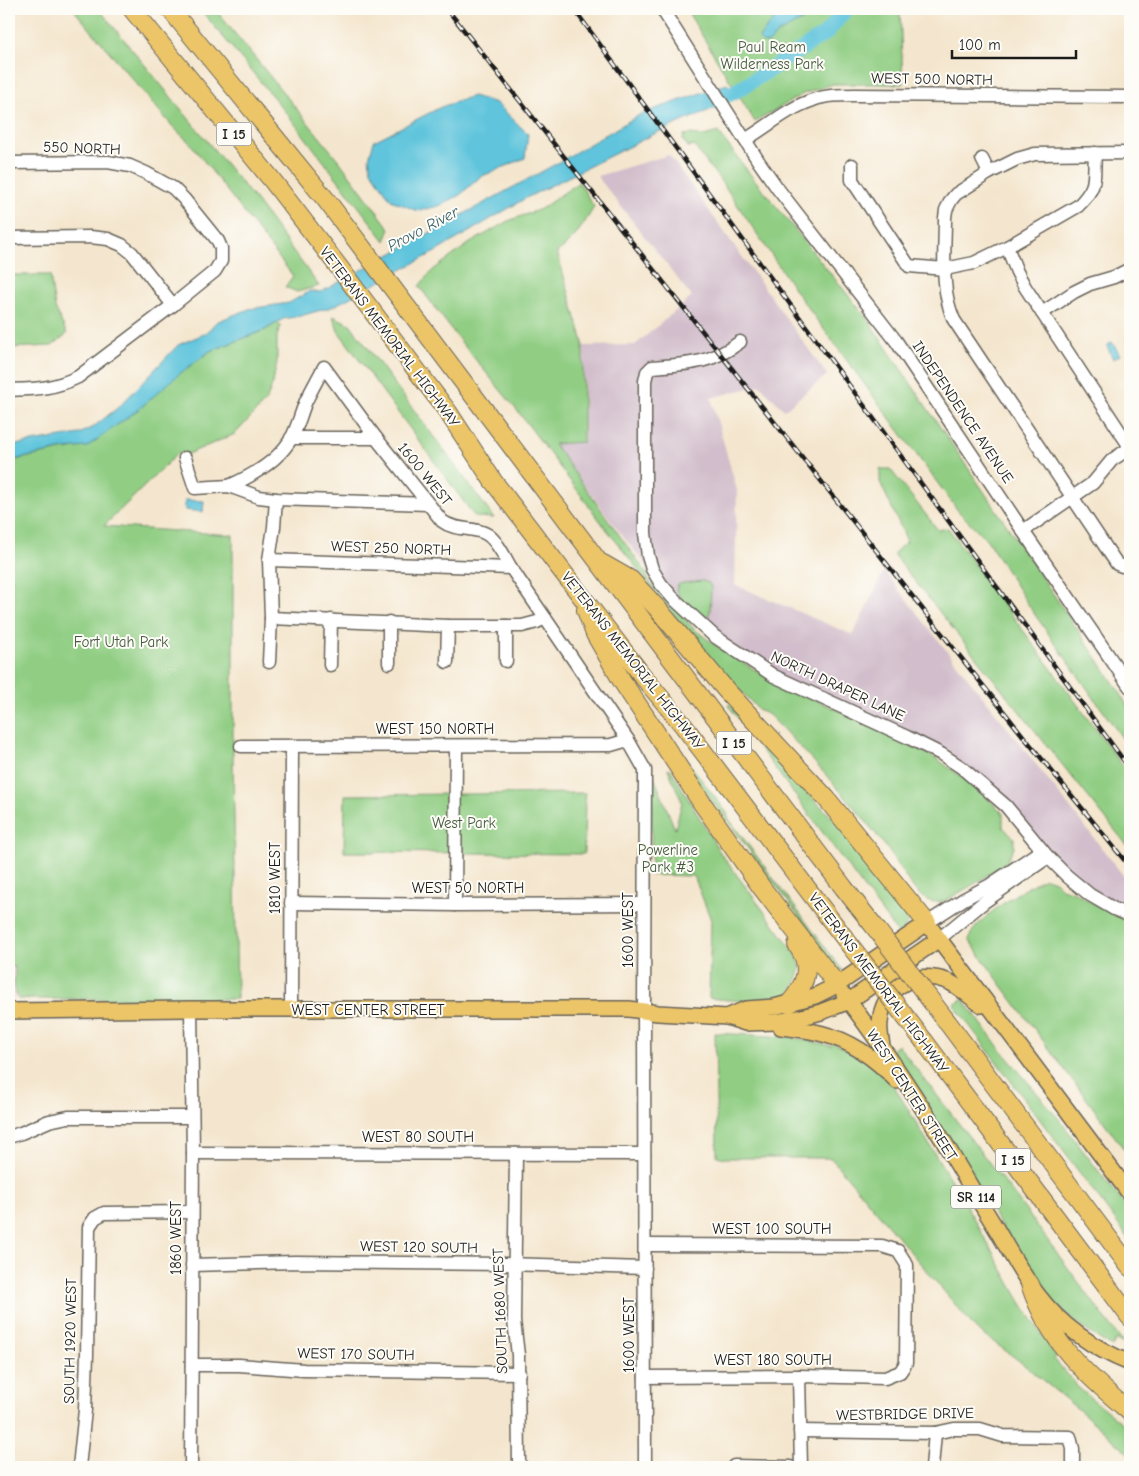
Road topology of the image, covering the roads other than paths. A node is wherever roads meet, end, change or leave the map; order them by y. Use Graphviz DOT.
graph roads {
  1 [pos="132,9"];
  2 [pos="170,9"];
  3 [pos="662,9"];
  4 [pos="1130,97"];
  5 [pos="745,140"];
  6 [pos="1095,153"];
  7 [pos="1130,154"];
  8 [pos="982,160"];
  9 [pos="9,163"];
  10 [pos="852,165"];
  11 [pos="989,172"];
  12 [pos="9,238"];
  13 [pos="1007,247"];
  14 [pos="945,269"];
  15 [pos="1130,269"];
  16 [pos="173,305"];
  17 [pos="1042,312"];
  18 [pos="740,342"];
  19 [pos="9,390"];
  20 [pos="291,438"];
  21 [pos="376,438"];
  22 [pos="1130,447"];
  23 [pos="185,458"];
  24 [pos="229,486"];
  25 [pos="1071,497"];
  26 [pos="276,499"];
  27 [pos="428,504"];
  28 [pos="1023,531"];
  29 [pos="595,559"];
  30 [pos="270,560"];
  31 [pos="1122,566"];
  32 [pos="511,568"];
  33 [pos="581,596"];
  34 [pos="271,618"];
  35 [pos="545,618"];
  36 [pos="331,620"];
  37 [pos="389,622"];
  38 [pos="448,626"];
  39 [pos="506,626"];
  40 [pos="506,661"];
  41 [pos="269,662"];
  42 [pos="447,662"];
  43 [pos="389,663"];
  44 [pos="330,664"];
  45 [pos="1130,685"];
  46 [pos="628,740"];
  47 [pos="240,746"];
  48 [pos="292,746"];
  49 [pos="456,746"];
  50 [pos="1045,854"];
  51 [pos="291,903"];
  52 [pos="455,904"];
  53 [pos="644,904"];
  54 [pos="1130,916"];
  55 [pos="927,922"];
  56 [pos="791,925"];
  57 [pos="939,939"];
  58 [pos="837,985"];
  59 [pos="849,1001"];
  60 [pos="789,1004"];
  61 [pos="990,1008"];
  62 [pos="191,1009"];
  63 [pos="290,1010"];
  64 [pos="9,1011"];
  65 [pos="644,1011"];
  66 [pos="727,1016"];
  67 [pos="757,1023"];
  68 [pos="883,1048"];
  69 [pos="924,1109"];
  70 [pos="192,1117"];
  71 [pos="9,1137"];
  72 [pos="192,1153"];
  73 [pos="516,1154"];
  74 [pos="644,1154"];
  75 [pos="1130,1194"];
  76 [pos="192,1212"];
  77 [pos="644,1245"];
  78 [pos="514,1264"];
  79 [pos="192,1265"];
  80 [pos="1130,1267"];
  81 [pos="645,1268"];
  82 [pos="1030,1284"];
  83 [pos="1130,1317"];
  84 [pos="1130,1363"];
  85 [pos="192,1365"];
  86 [pos="900,1372"];
  87 [pos="519,1373"];
  88 [pos="799,1376"];
  89 [pos="645,1377"];
  90 [pos="1130,1412"];
  91 [pos="800,1432"];
  92 [pos="935,1433"];
  93 [pos="734,1466"];
  94 [pos="79,1467"];
  95 [pos="191,1467"];
  96 [pos="519,1467"];
  97 [pos="645,1467"];
  98 [pos="790,1467"];
  99 [pos="801,1467"];
  100 [pos="932,1467"];
  101 [pos="1073,1467"];
  1 -- 33 [label="highway, VETERANS MEMORIAL HIGHWAY / I 15"];
  2 -- 29 [label="highway, VETERANS MEMORIAL HIGHWAY / I 15"];
  3 -- 5 [label="street, INDEPENDENCE AVENUE"];
  4 -- 5 [label="street, WEST 500 NORTH"];
  5 -- 28 [label="street, INDEPENDENCE AVENUE"];
  6 -- 7 [label="street"];
  6 -- 11 [label="street"];
  6 -- 13 [label="street"];
  8 -- 11 [label="street"];
  9 -- 16 [label="street, 550 NORTH"];
  10 -- 14 [label="street"];
  11 -- 14 [label="street"];
  12 -- 16 [label="street"];
  13 -- 14 [label="street"];
  13 -- 17 [label="street"];
  14 -- 25 [label="street"];
  15 -- 17 [label="street"];
  16 -- 19 [label="street, 550 NORTH"];
  17 -- 22 [label="street"];
  18 -- 50 [label="street, NORTH DRAPER LANE"];
  20 -- 21 [label="street"];
  20 -- 21 [label="street, 1600 WEST"];
  20 -- 24 [label="street"];
  21 -- 27 [label="street, 1600 WEST"];
  22 -- 25 [label="street"];
  23 -- 24 [label="street"];
  24 -- 26 [label="street"];
  25 -- 28 [label="street"];
  25 -- 31 [label="street"];
  26 -- 27 [label="street"];
  26 -- 30 [label="street"];
  27 -- 32 [label="street, 1600 WEST"];
  28 -- 45 [label="street, INDEPENDENCE AVENUE"];
  29 -- 55 [label="highway"];
  29 -- 80 [label="highway, VETERANS MEMORIAL HIGHWAY / I 15, bridge"];
  30 -- 32 [label="street, WEST 250 NORTH"];
  30 -- 34 [label="street"];
  32 -- 35 [label="street, 1600 WEST"];
  33 -- 56 [label="highway"];
  33 -- 83 [label="highway, VETERANS MEMORIAL HIGHWAY / I 15, bridge"];
  34 -- 36 [label="street"];
  34 -- 41 [label="street"];
  35 -- 39 [label="street"];
  35 -- 46 [label="street, 1600 WEST"];
  36 -- 37 [label="street"];
  36 -- 44 [label="street"];
  37 -- 38 [label="street"];
  37 -- 43 [label="street"];
  38 -- 39 [label="street"];
  38 -- 42 [label="street"];
  39 -- 40 [label="street"];
  46 -- 49 [label="street, WEST 150 NORTH"];
  46 -- 53 [label="street, 1600 WEST"];
  47 -- 48 [label="street, WEST 150 NORTH"];
  48 -- 49 [label="street, WEST 150 NORTH"];
  48 -- 51 [label="street, 1810 WEST"];
  49 -- 52 [label="street"];
  50 -- 54 [label="street, NORTH DRAPER LANE"];
  50 -- 55 [label="street, WEST CENTER STREET"];
  50 -- 57 [label="street, WEST CENTER STREET"];
  51 -- 52 [label="street, WEST 50 NORTH"];
  51 -- 63 [label="street, 1810 WEST"];
  52 -- 53 [label="street, WEST 50 NORTH"];
  53 -- 65 [label="street, 1600 WEST"];
  55 -- 57 [label="main road"];
  55 -- 58 [label="main road, WEST CENTER STREET / SR 114"];
  56 -- 58 [label="highway"];
  56 -- 60 [label="highway"];
  57 -- 59 [label="main road, WEST CENTER STREET"];
  57 -- 61 [label="main road"];
  58 -- 59 [label="main road, WEST CENTER STREET"];
  58 -- 60 [label="main road, WEST CENTER STREET / SR 114"];
  59 -- 67 [label="main road, WEST CENTER STREET"];
  59 -- 68 [label="main road, WEST CENTER STREET"];
  60 -- 66 [label="main road, WEST CENTER STREET / SR 114"];
  61 -- 68 [label="main road"];
  61 -- 75 [label="main road"];
  62 -- 63 [label="main road, WEST CENTER STREET / SR 114"];
  62 -- 64 [label="main road, WEST CENTER STREET / SR 114"];
  62 -- 70 [label="street, 1860 WEST"];
  63 -- 65 [label="main road, WEST CENTER STREET / SR 114"];
  65 -- 66 [label="main road, WEST CENTER STREET / SR 114"];
  65 -- 74 [label="street, 1600 WEST"];
  66 -- 67 [label="main road, WEST CENTER STREET / SR 114"];
  67 -- 69 [label="main road, SR 114"];
  68 -- 69 [label="main road, WEST CENTER STREET"];
  69 -- 82 [label="main road, WEST CENTER STREET / SR 114"];
  70 -- 71 [label="street"];
  70 -- 72 [label="street, 1860 WEST"];
  72 -- 73 [label="street, WEST 80 SOUTH"];
  72 -- 76 [label="street, 1860 WEST"];
  73 -- 74 [label="street, WEST 80 SOUTH"];
  73 -- 78 [label="street, SOUTH 1680 WEST"];
  74 -- 77 [label="street, 1600 WEST"];
  76 -- 79 [label="street, 1860 WEST"];
  76 -- 94 [label="street, SOUTH 1920 WEST"];
  77 -- 81 [label="street, 1600 WEST"];
  77 -- 86 [label="street, WEST 100 SOUTH"];
  78 -- 79 [label="street, WEST 120 SOUTH"];
  78 -- 81 [label="street, WEST 120 SOUTH"];
  78 -- 87 [label="street, SOUTH 1680 WEST"];
  79 -- 85 [label="street, 1860 WEST"];
  81 -- 89 [label="street, 1600 WEST"];
  82 -- 84 [label="main road, WEST CENTER STREET / SR 114"];
  82 -- 90 [label="highway"];
  85 -- 87 [label="street, WEST 170 SOUTH"];
  85 -- 95 [label="street, 1860 WEST"];
  86 -- 88 [label="street, WEST 180 SOUTH"];
  87 -- 96 [label="street, SOUTH 1680 WEST"];
  88 -- 89 [label="street, WEST 180 SOUTH"];
  88 -- 91 [label="street"];
  89 -- 97 [label="street, 1600 WEST"];
  91 -- 92 [label="street, WESTBRIDGE DRIVE"];
  91 -- 99 [label="street"];
  92 -- 100 [label="street"];
  92 -- 101 [label="street, WESTBRIDGE DRIVE"];
  93 -- 98 [label="street"];
}
